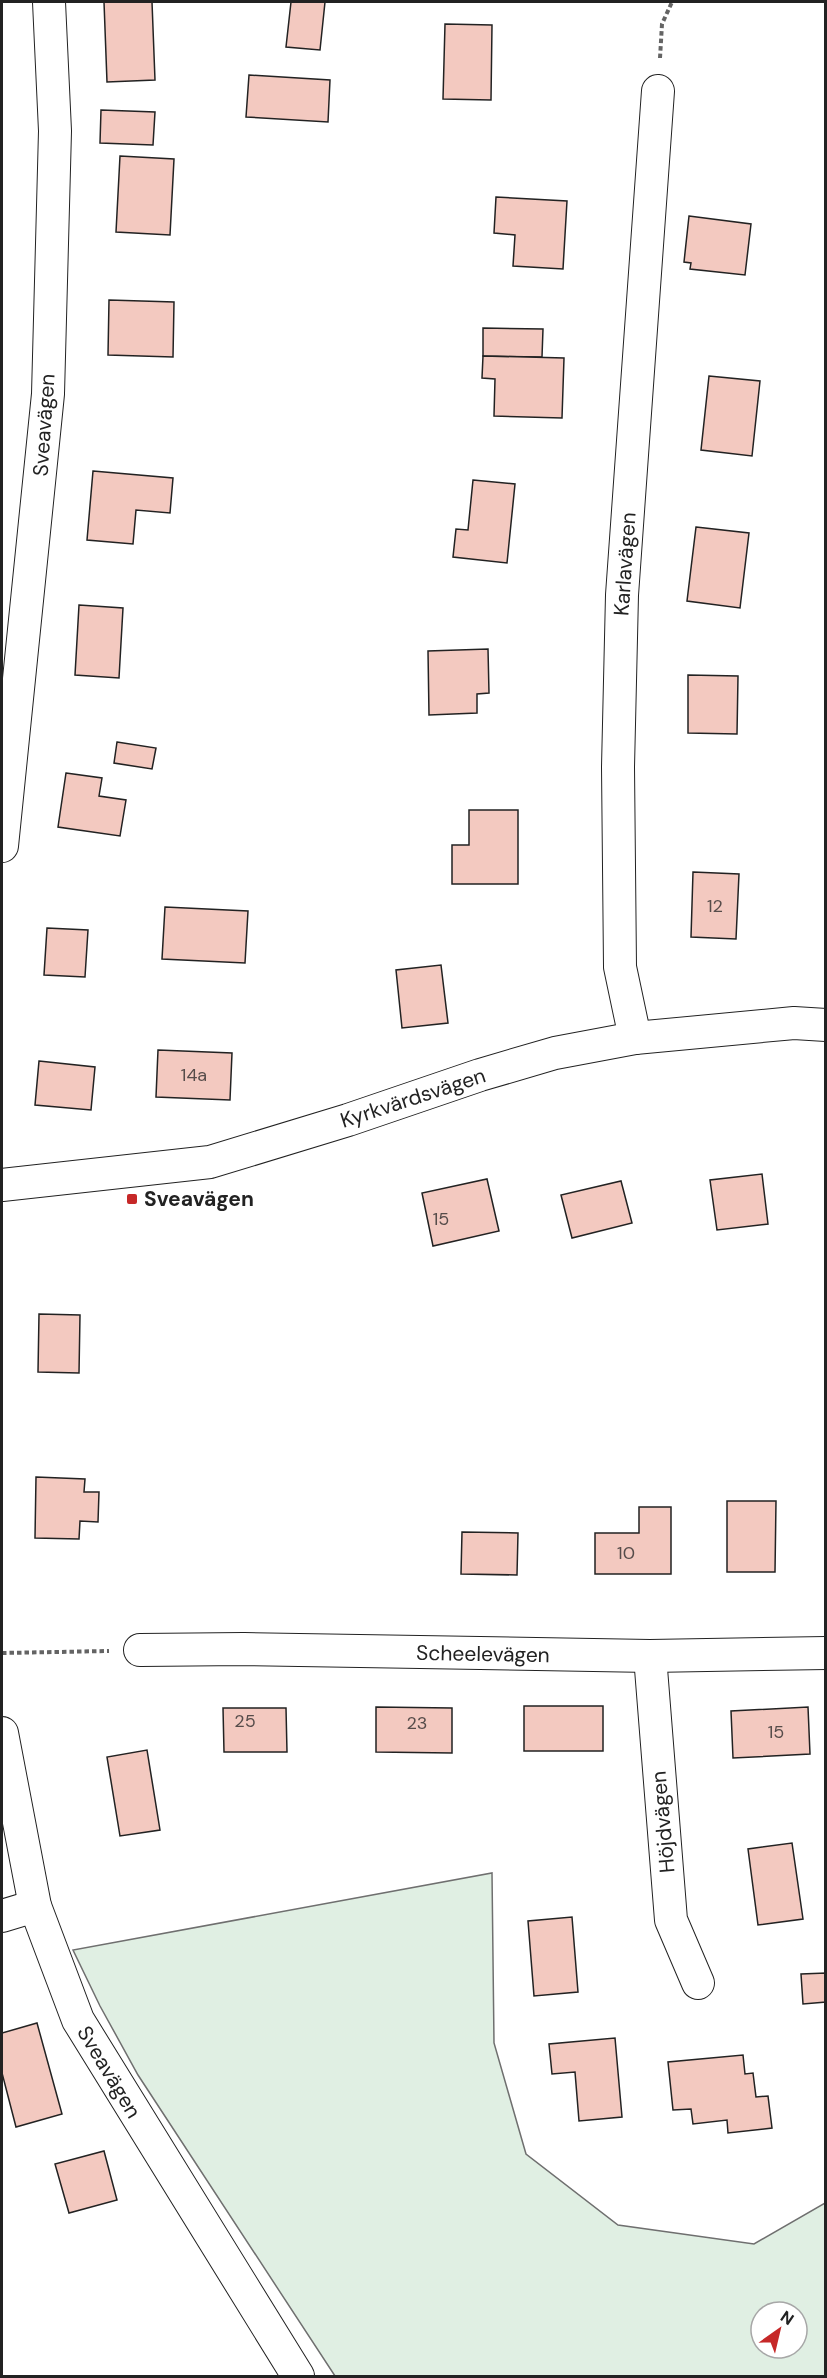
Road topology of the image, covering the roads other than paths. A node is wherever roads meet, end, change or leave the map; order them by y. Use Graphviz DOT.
graph roads {
  1 [pos="50,2"];
  2 [pos="658,91"];
  3 [pos="2,846"];
  4 [pos="825,1025"];
  5 [pos="635,1038"];
  6 [pos="2,1185"];
  7 [pos="140,1650"];
  8 [pos="825,1653"];
  9 [pos="650,1656"];
  10 [pos="2,1733"];
  11 [pos="35,1906"];
  12 [pos="2,1916"];
  13 [pos="698,1983"];
  14 [pos="298,2376"];
  1 -- 3 [label="street, Sveavägen"];
  2 -- 5 [label="street, Karlavägen"];
  4 -- 5 [label="street, Kyrkvärdsvägen"];
  5 -- 6 [label="street, Kyrkvärdsvägen"];
  7 -- 9 [label="street, Scheelevägen"];
  8 -- 9 [label="street, Scheelevägen"];
  9 -- 13 [label="street, Höjdvägen"];
  10 -- 11 [label="street, Sveavägen"];
  11 -- 12 [label="street"];
  11 -- 14 [label="street, Sveavägen"];
}
